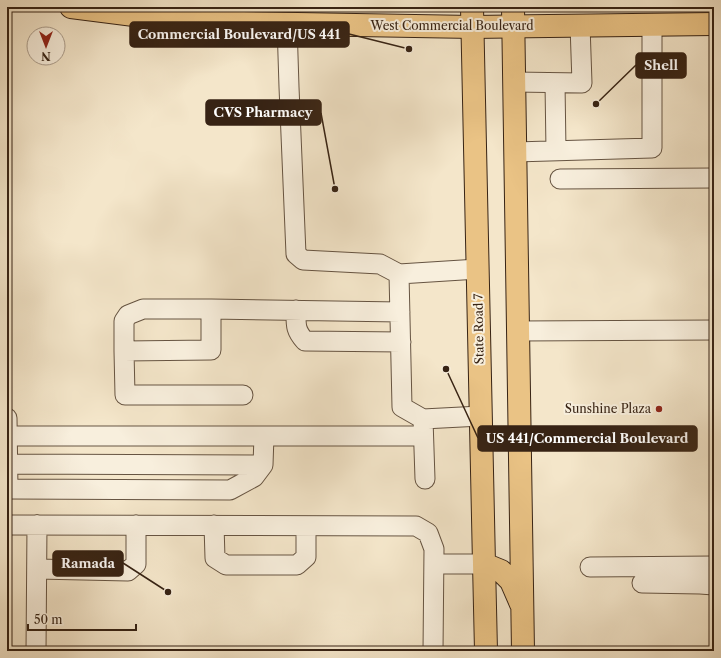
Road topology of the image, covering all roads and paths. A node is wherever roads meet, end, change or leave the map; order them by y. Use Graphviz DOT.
graph roads {
  1 [pos="71,7"];
  2 [pos="472,17"];
  3 [pos="513,17"];
  4 [pos="287,24"];
  5 [pos="652,24"];
  6 [pos="714,24"];
  7 [pos="580,25"];
  8 [pos="514,82"];
  9 [pos="554,83"];
  10 [pos="556,151"];
  11 [pos="515,152"];
  12 [pos="714,178"];
  13 [pos="560,179"];
  14 [pos="478,269"];
  15 [pos="399,274"];
  16 [pos="211,309"];
  17 [pos="296,310"];
  18 [pos="400,312"];
  19 [pos="714,330"];
  20 [pos="518,331"];
  21 [pos="401,342"];
  22 [pos="124,351"];
  23 [pos="243,395"];
  24 [pos="481,416"];
  25 [pos="7,418"];
  26 [pos="423,428"];
  27 [pos="7,436"];
  28 [pos="264,436"];
  29 [pos="7,464"];
  30 [pos="263,465"];
  31 [pos="425,479"];
  32 [pos="7,489"];
  33 [pos="7,525"];
  34 [pos="37,525"];
  35 [pos="136,525"];
  36 [pos="214,526"];
  37 [pos="306,526"];
  38 [pos="434,564"];
  39 [pos="484,564"];
  40 [pos="714,566"];
  41 [pos="590,567"];
  42 [pos="37,569"];
  43 [pos="642,583"];
  44 [pos="714,585"];
  45 [pos="523,609"];
  46 [pos="36,651"];
  47 [pos="434,651"];
  48 [pos="486,651"];
  49 [pos="523,651"];
  1 -- 4 [label="main road, West Commercial Boulevard"];
  2 -- 3 [label="main road, West Commercial Boulevard"];
  2 -- 4 [label="main road, West Commercial Boulevard"];
  2 -- 14 [label="main road, State Road 7"];
  3 -- 7 [label="main road, West Commercial Boulevard"];
  3 -- 8 [label="main road"];
  4 -- 15 [label="lane"];
  5 -- 6 [label="main road, West Commercial Boulevard"];
  5 -- 7 [label="main road, West Commercial Boulevard"];
  5 -- 10 [label="lane"];
  7 -- 9 [label="lane"];
  8 -- 9 [label="lane"];
  8 -- 11 [label="main road"];
  9 -- 10 [label="lane"];
  10 -- 11 [label="lane"];
  11 -- 20 [label="main road"];
  12 -- 13 [label="lane"];
  14 -- 15 [label="lane"];
  14 -- 24 [label="main road, State Road 7"];
  15 -- 18 [label="lane"];
  16 -- 17 [label="lane"];
  16 -- 22 [label="lane"];
  16 -- 22 [label="lane"];
  17 -- 18 [label="lane"];
  17 -- 21 [label="lane"];
  18 -- 21 [label="lane"];
  19 -- 20 [label="lane"];
  20 -- 45 [label="main road"];
  21 -- 26 [label="lane"];
  22 -- 23 [label="lane"];
  24 -- 26 [label="lane"];
  24 -- 39 [label="main road, State Road 7"];
  25 -- 27 [label="lane"];
  26 -- 28 [label="lane"];
  26 -- 31 [label="lane"];
  27 -- 28 [label="lane"];
  27 -- 29 [label="lane"];
  28 -- 30 [label="lane"];
  29 -- 30 [label="lane"];
  29 -- 32 [label="lane"];
  30 -- 32 [label="lane"];
  33 -- 34 [label="lane"];
  34 -- 35 [label="lane"];
  34 -- 42 [label="lane"];
  35 -- 36 [label="lane"];
  35 -- 42 [label="lane"];
  36 -- 37 [label="lane"];
  36 -- 37 [label="lane"];
  37 -- 38 [label="lane"];
  38 -- 39 [label="lane"];
  38 -- 47 [label="lane"];
  39 -- 45 [label="main road"];
  39 -- 48 [label="main road, State Road 7"];
  40 -- 41 [label="lane"];
  42 -- 46 [label="lane"];
  43 -- 44 [label="lane"];
  45 -- 49 [label="main road"];
}
